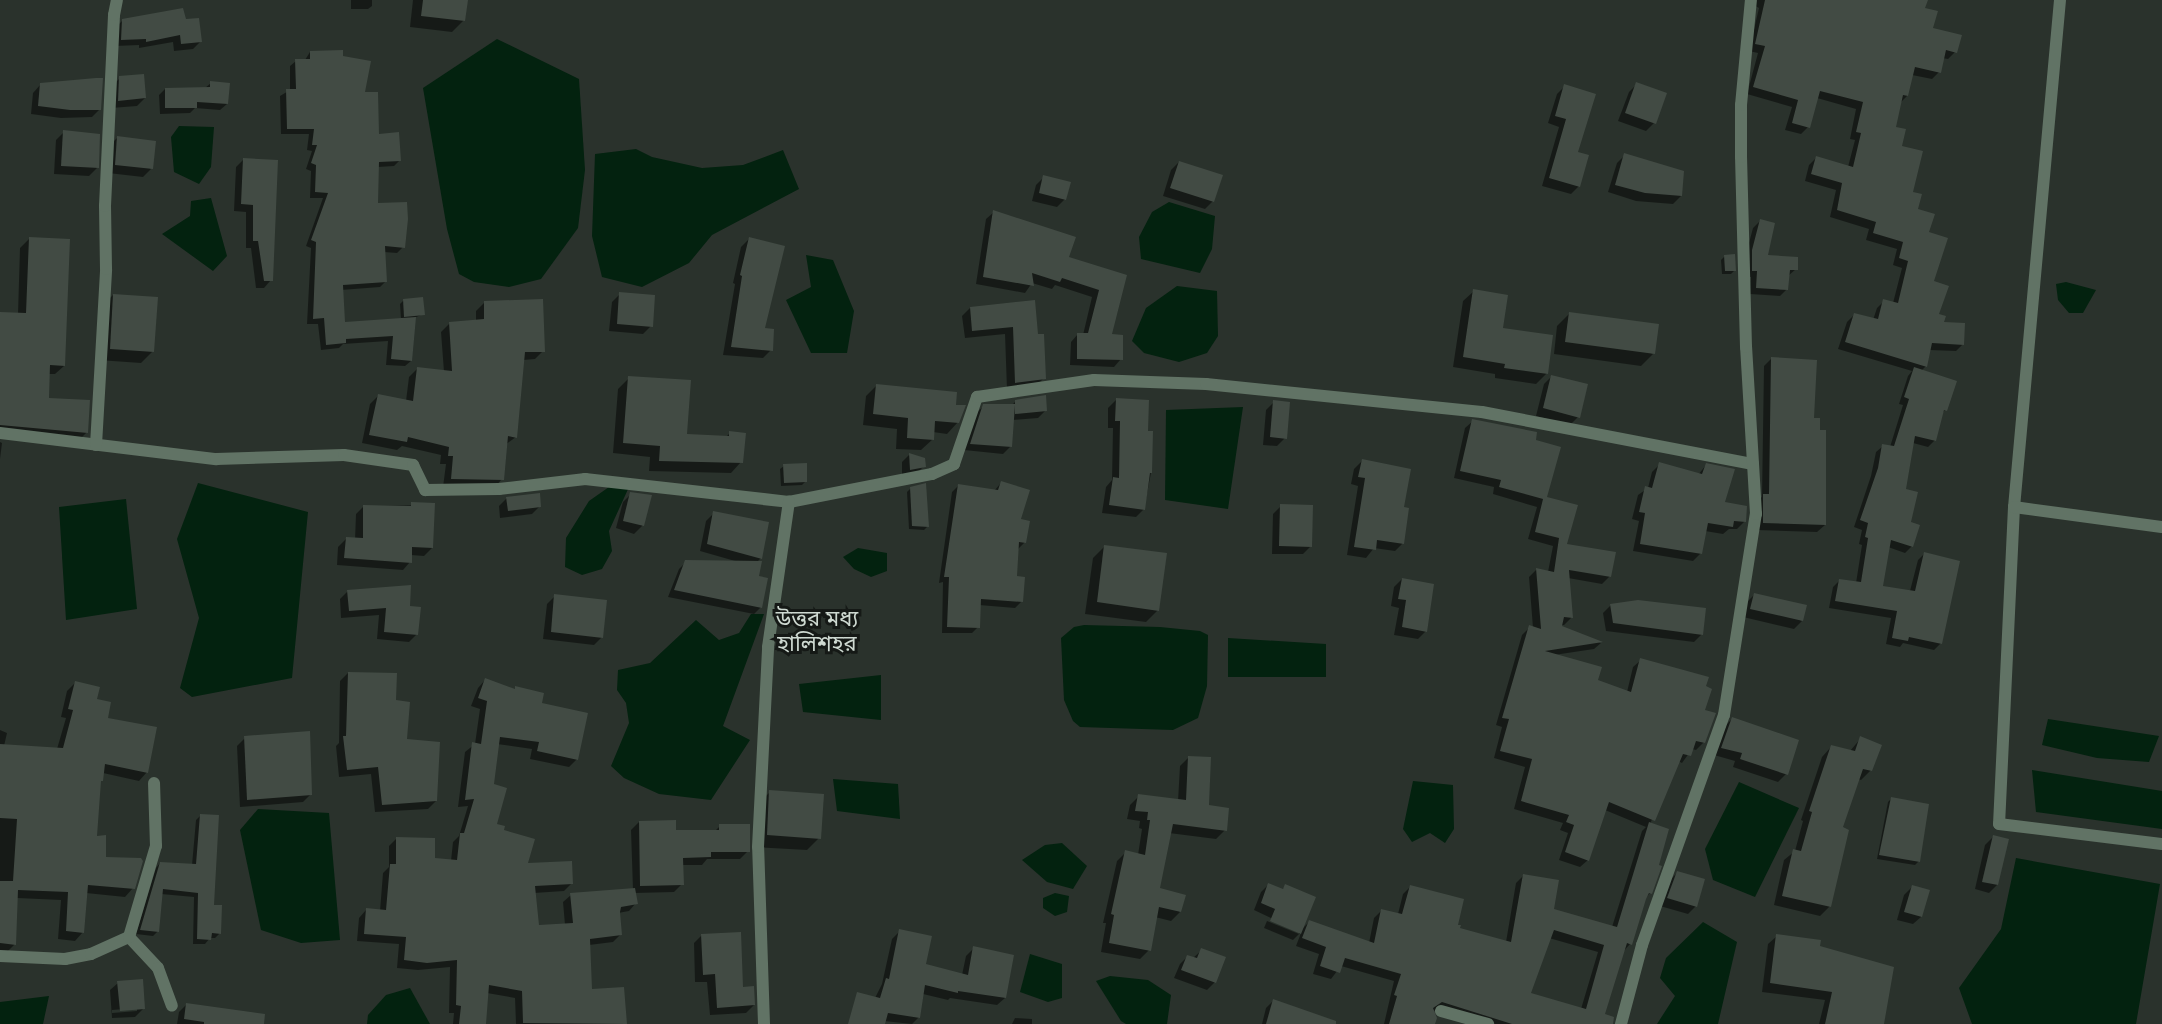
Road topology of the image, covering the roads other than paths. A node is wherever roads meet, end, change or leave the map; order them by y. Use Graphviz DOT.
graph roads {
  1 [pos="117,0"];
  2 [pos="1751,0"];
  3 [pos="2060,0"];
  4 [pos="0,433"];
  5 [pos="96,445"];
  6 [pos="1753,464"];
  7 [pos="789,502"];
  8 [pos="2014,507"];
  9 [pos="2162,527"];
  10 [pos="154,783"];
  11 [pos="2162,843"];
  12 [pos="129,938"];
  13 [pos="0,957"];
  14 [pos="172,1005"];
  15 [pos="1441,1011"];
  16 [pos="764,1024"];
  17 [pos="1488,1024"];
  18 [pos="1621,1024"];
  1 -- 5 [label="street"];
  2 -- 6 [label="street"];
  3 -- 8 [label="street"];
  4 -- 5 [label="street"];
  5 -- 7 [label="street"];
  6 -- 7 [label="street"];
  6 -- 18 [label="street"];
  7 -- 16 [label="street"];
  8 -- 9 [label="street"];
  8 -- 11 [label="street"];
  10 -- 12 [label="street"];
  12 -- 13 [label="street"];
  12 -- 14 [label="street"];
  15 -- 17 [label="street"];
}
